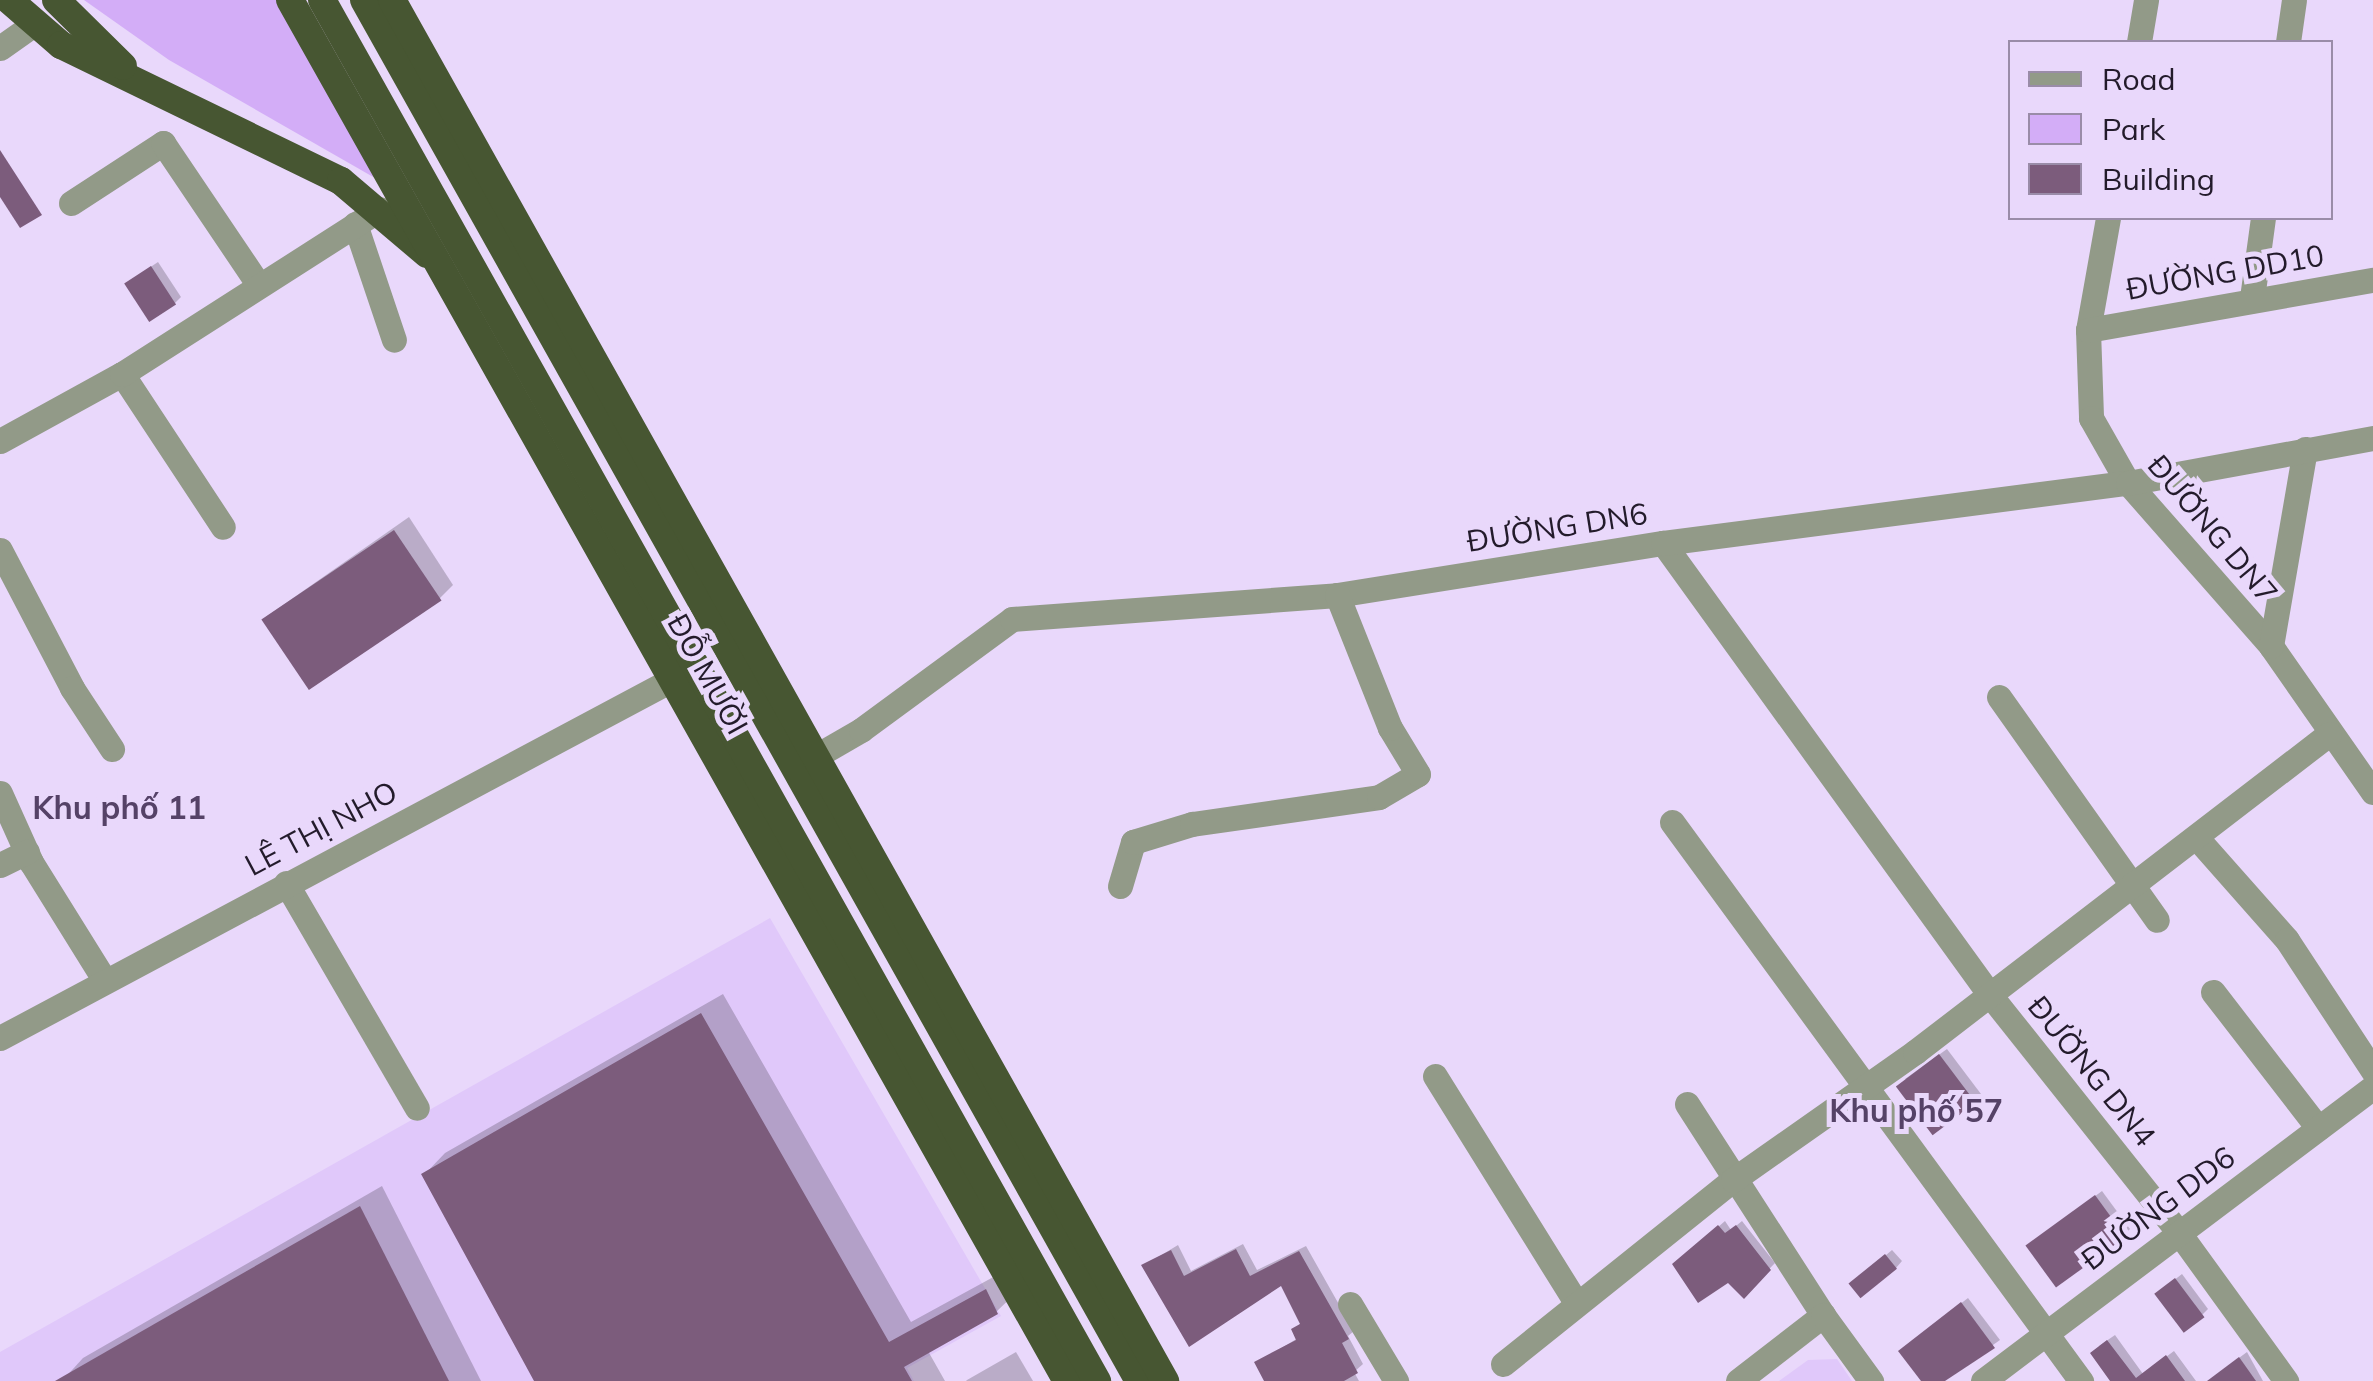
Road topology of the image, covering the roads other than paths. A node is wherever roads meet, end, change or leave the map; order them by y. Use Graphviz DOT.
graph roads {
  1 [pos="9,0"];
  2 [pos="56,0"];
  3 [pos="290,0"];
  4 [pos="322,0"];
  5 [pos="364,0"];
  6 [pos="392,0"];
  7 [pos="2146,0"];
  8 [pos="2294,0"];
  9 [pos="34,24"];
  10 [pos="2139,40"];
  11 [pos="2288,40"];
  12 [pos="0,48"];
  13 [pos="134,78"];
  14 [pos="433,195"];
  15 [pos="71,203"];
  16 [pos="380,209"];
  17 [pos="2108,220"];
  18 [pos="2263,220"];
  19 [pos="355,224"];
  20 [pos="449,274"];
  21 [pos="2373,280"];
  22 [pos="258,284"];
  23 [pos="2252,298"];
  24 [pos="2088,330"];
  25 [pos="510,337"];
  26 [pos="394,340"];
  27 [pos="122,374"];
  28 [pos="2373,438"];
  29 [pos="0,441"];
  30 [pos="2305,449"];
  31 [pos="2128,483"];
  32 [pos="223,527"];
  33 [pos="1663,543"];
  34 [pos="0,550"];
  35 [pos="1337,596"];
  36 [pos="2271,646"];
  37 [pos="684,673"];
  38 [pos="1999,697"];
  39 [pos="2329,734"];
  40 [pos="112,749"];
  41 [pos="803,764"];
  42 [pos="2373,792"];
  43 [pos="0,793"];
  44 [pos="1672,822"];
  45 [pos="2196,837"];
  46 [pos="27,852"];
  47 [pos="0,865"];
  48 [pos="286,883"];
  49 [pos="1120,886"];
  50 [pos="2131,886"];
  51 [pos="2157,920"];
  52 [pos="105,981"];
  53 [pos="2213,992"];
  54 [pos="1990,995"];
  55 [pos="0,1038"];
  56 [pos="2373,1071"];
  57 [pos="1436,1076"];
  58 [pos="1868,1086"];
  59 [pos="2373,1087"];
  60 [pos="1687,1104"];
  61 [pos="417,1108"];
  62 [pos="2318,1128"];
  63 [pos="1733,1180"];
  64 [pos="2179,1233"];
  65 [pos="1576,1301"];
  66 [pos="1350,1304"];
  67 [pos="1824,1315"];
  68 [pos="2046,1333"];
  69 [pos="1503,1364"];
  70 [pos="1067,1381"];
  71 [pos="1097,1381"];
  72 [pos="1139,1381"];
  73 [pos="1165,1381"];
  74 [pos="1396,1381"];
  75 [pos="1738,1381"];
  76 [pos="1871,1381"];
  77 [pos="1982,1381"];
  78 [pos="2082,1381"];
  79 [pos="2286,1381"];
  1 -- 9 [label="highway"];
  2 -- 13 [label="highway"];
  3 -- 20 [label="highway, ĐỖ MƯỜI"];
  4 -- 14 [label="highway, ĐỖ MƯỜI"];
  5 -- 41 [label="highway, ĐỖ MƯỜI"];
  6 -- 41 [label="highway, ĐỖ MƯỜI"];
  7 -- 10 [label="street"];
  8 -- 11 [label="street"];
  9 -- 12 [label="street"];
  9 -- 13 [label="highway"];
  13 -- 16 [label="highway"];
  14 -- 20 [label="highway"];
  14 -- 25 [label="highway, ĐỖ MƯỜI"];
  15 -- 22 [label="street"];
  16 -- 19 [label="street"];
  16 -- 20 [label="highway"];
  17 -- 24 [label="street, ĐƯỜNG DN7"];
  18 -- 23 [label="street"];
  19 -- 22 [label="street"];
  19 -- 26 [label="street"];
  20 -- 25 [label="highway"];
  20 -- 37 [label="highway, ĐỖ MƯỜI"];
  21 -- 23 [label="street, ĐƯỜNG DD10"];
  22 -- 27 [label="street"];
  23 -- 24 [label="street, ĐƯỜNG DD10"];
  24 -- 31 [label="street, ĐƯỜNG DN7"];
  25 -- 37 [label="highway, ĐỖ MƯỜI"];
  27 -- 29 [label="street"];
  27 -- 32 [label="street"];
  28 -- 30 [label="street, ĐƯỜNG DN6"];
  30 -- 31 [label="street, ĐƯỜNG DN6"];
  30 -- 36 [label="street"];
  31 -- 33 [label="street, ĐƯỜNG DN6"];
  31 -- 36 [label="street, ĐƯỜNG DN7"];
  33 -- 35 [label="street, ĐƯỜNG DN6"];
  33 -- 54 [label="street, ĐƯỜNG DN4"];
  34 -- 40 [label="street"];
  35 -- 41 [label="street, ĐƯỜNG DN6"];
  35 -- 49 [label="street"];
  36 -- 39 [label="street, ĐƯỜNG DN7"];
  37 -- 48 [label="street, LÊ THỊ NHO"];
  37 -- 70 [label="highway, ĐỖ MƯỜI"];
  37 -- 71 [label="highway, ĐỖ MƯỜI"];
  38 -- 50 [label="street"];
  39 -- 42 [label="street, ĐƯỜNG DN7"];
  39 -- 45 [label="street"];
  41 -- 72 [label="highway, ĐỖ MƯỜI"];
  41 -- 73 [label="highway, ĐỖ MƯỜI"];
  43 -- 46 [label="street"];
  44 -- 58 [label="street"];
  45 -- 50 [label="street"];
  45 -- 56 [label="street"];
  46 -- 47 [label="street"];
  46 -- 52 [label="street"];
  48 -- 52 [label="street, LÊ THỊ NHO"];
  48 -- 61 [label="street"];
  50 -- 51 [label="street"];
  50 -- 54 [label="street"];
  52 -- 55 [label="street, LÊ THỊ NHO"];
  53 -- 62 [label="street"];
  54 -- 58 [label="street"];
  54 -- 64 [label="street, ĐƯỜNG DN4"];
  57 -- 65 [label="street"];
  58 -- 63 [label="street"];
  58 -- 68 [label="street"];
  59 -- 62 [label="street, ĐƯỜNG DD6"];
  60 -- 63 [label="street"];
  62 -- 64 [label="street, ĐƯỜNG DD6"];
  63 -- 65 [label="street"];
  63 -- 67 [label="street"];
  64 -- 68 [label="street, ĐƯỜNG DD6"];
  64 -- 79 [label="street, ĐƯỜNG DN4"];
  65 -- 69 [label="street"];
  66 -- 74 [label="street"];
  67 -- 75 [label="street"];
  67 -- 76 [label="street"];
  68 -- 77 [label="street, ĐƯỜNG DD6"];
  68 -- 78 [label="street"];
}
